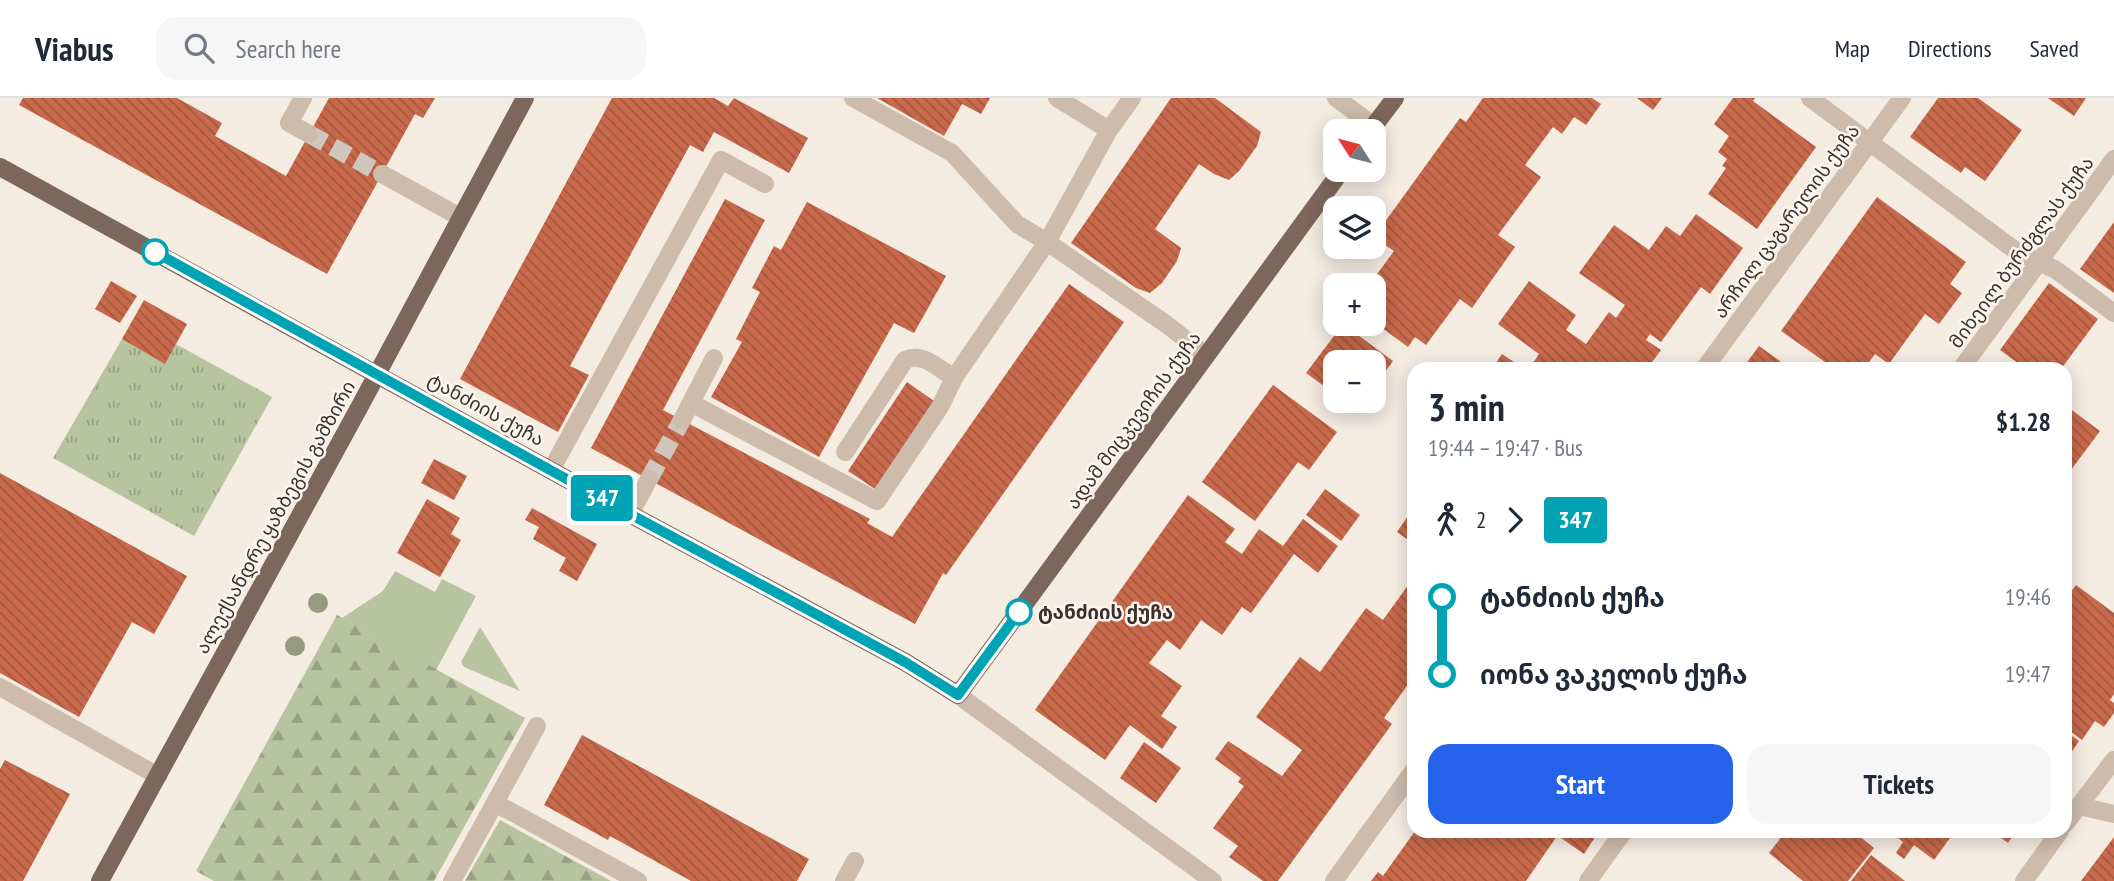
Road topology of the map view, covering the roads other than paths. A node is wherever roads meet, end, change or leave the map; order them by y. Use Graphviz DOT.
graph roads {
  1 [pos="303,98"];
  2 [pos="525,98"];
  3 [pos="853,98"];
  4 [pos="1057,98"];
  5 [pos="1132,98"];
  6 [pos="1336,98"];
  7 [pos="1395,98"];
  8 [pos="1810,98"];
  9 [pos="1902,98"];
  10 [pos="1360,119"];
  11 [pos="1379,119"];
  12 [pos="1109,130"];
  13 [pos="309,134"];
  14 [pos="1868,142"];
  15 [pos="2114,159"];
  16 [pos="0,167"];
  17 [pos="382,174"];
  18 [pos="1333,182"];
  19 [pos="765,184"];
  20 [pos="460,217"];
  21 [pos="1047,242"];
  22 [pos="2039,262"];
  23 [pos="2114,313"];
  24 [pos="1206,355"];
  25 [pos="715,358"];
  26 [pos="1709,362"];
  27 [pos="1966,362"];
  28 [pos="377,373"];
  29 [pos="954,378"];
  30 [pos="691,403"];
  31 [pos="682,420"];
  32 [pos="845,452"];
  33 [pos="551,470"];
  34 [pos="649,480"];
  35 [pos="630,514"];
  36 [pos="0,687"];
  37 [pos="958,695"];
  38 [pos="537,726"];
  39 [pos="2114,760"];
  40 [pos="158,776"];
  41 [pos="1407,781"];
  42 [pos="495,803"];
  43 [pos="2078,806"];
  44 [pos="2072,814"];
  45 [pos="2114,814"];
  46 [pos="1619,838"];
  47 [pos="2055,838"];
  48 [pos="855,861"];
  49 [pos="107,879"];
  50 [pos="452,881"];
  51 [pos="638,881"];
  52 [pos="844,881"];
  53 [pos="1213,881"];
  54 [pos="1334,881"];
  55 [pos="1588,881"];
  56 [pos="2024,881"];
  1 -- 13 [label="street"];
  2 -- 20 [label="main road, ალექსანდრე ყაზბეგის გამზირი"];
  3 -- 21 [label="street"];
  4 -- 12 [label="street"];
  5 -- 12 [label="street"];
  6 -- 10 [label="street"];
  7 -- 11 [label="main road"];
  8 -- 14 [label="street"];
  9 -- 14 [label="street, არჩილ ცაგარელის ქუჩა"];
  12 -- 21 [label="street"];
  14 -- 22 [label="street"];
  14 -- 26 [label="street, არჩილ ცაგარელის ქუჩა"];
  15 -- 22 [label="street, მიხეილ ბურძგლას ქუჩა"];
  16 -- 28 [label="main road, ტანძიის ქუჩა"];
  17 -- 20 [label="street"];
  18 -- 24 [label="main road, ადამ მიცკევიჩის ქუჩა"];
  19 -- 33 [label="street"];
  20 -- 28 [label="main road, ალექსანდრე ყაზბეგის გამზირი"];
  21 -- 24 [label="street"];
  21 -- 29 [label="street"];
  22 -- 23 [label="street"];
  22 -- 27 [label="street, მიხეილ ბურძგლას ქუჩა"];
  24 -- 37 [label="main road, ადამ მიცკევიჩის ქუჩა"];
  25 -- 30 [label="street"];
  28 -- 33 [label="main road, ტანძიის ქუჩა"];
  28 -- 40 [label="main road, ალექსანდრე ყაზბეგის გამზირი"];
  29 -- 30 [label="street"];
  29 -- 32 [label="street"];
  30 -- 31 [label="street"];
  33 -- 35 [label="main road, ტანძიის ქუჩა"];
  34 -- 35 [label="street"];
  35 -- 37 [label="main road, ტანძიის ქუჩა"];
  36 -- 40 [label="street"];
  37 -- 53 [label="street, ტანძიის ქუჩა"];
  38 -- 42 [label="street"];
  39 -- 43 [label="street"];
  40 -- 49 [label="main road, ალექსანდრე ყაზბეგის გამზირი"];
  41 -- 54 [label="street"];
  42 -- 50 [label="street"];
  42 -- 51 [label="street"];
  43 -- 44 [label="street"];
  43 -- 45 [label="street"];
  46 -- 55 [label="street"];
  47 -- 56 [label="street"];
  48 -- 52 [label="street"];
}
